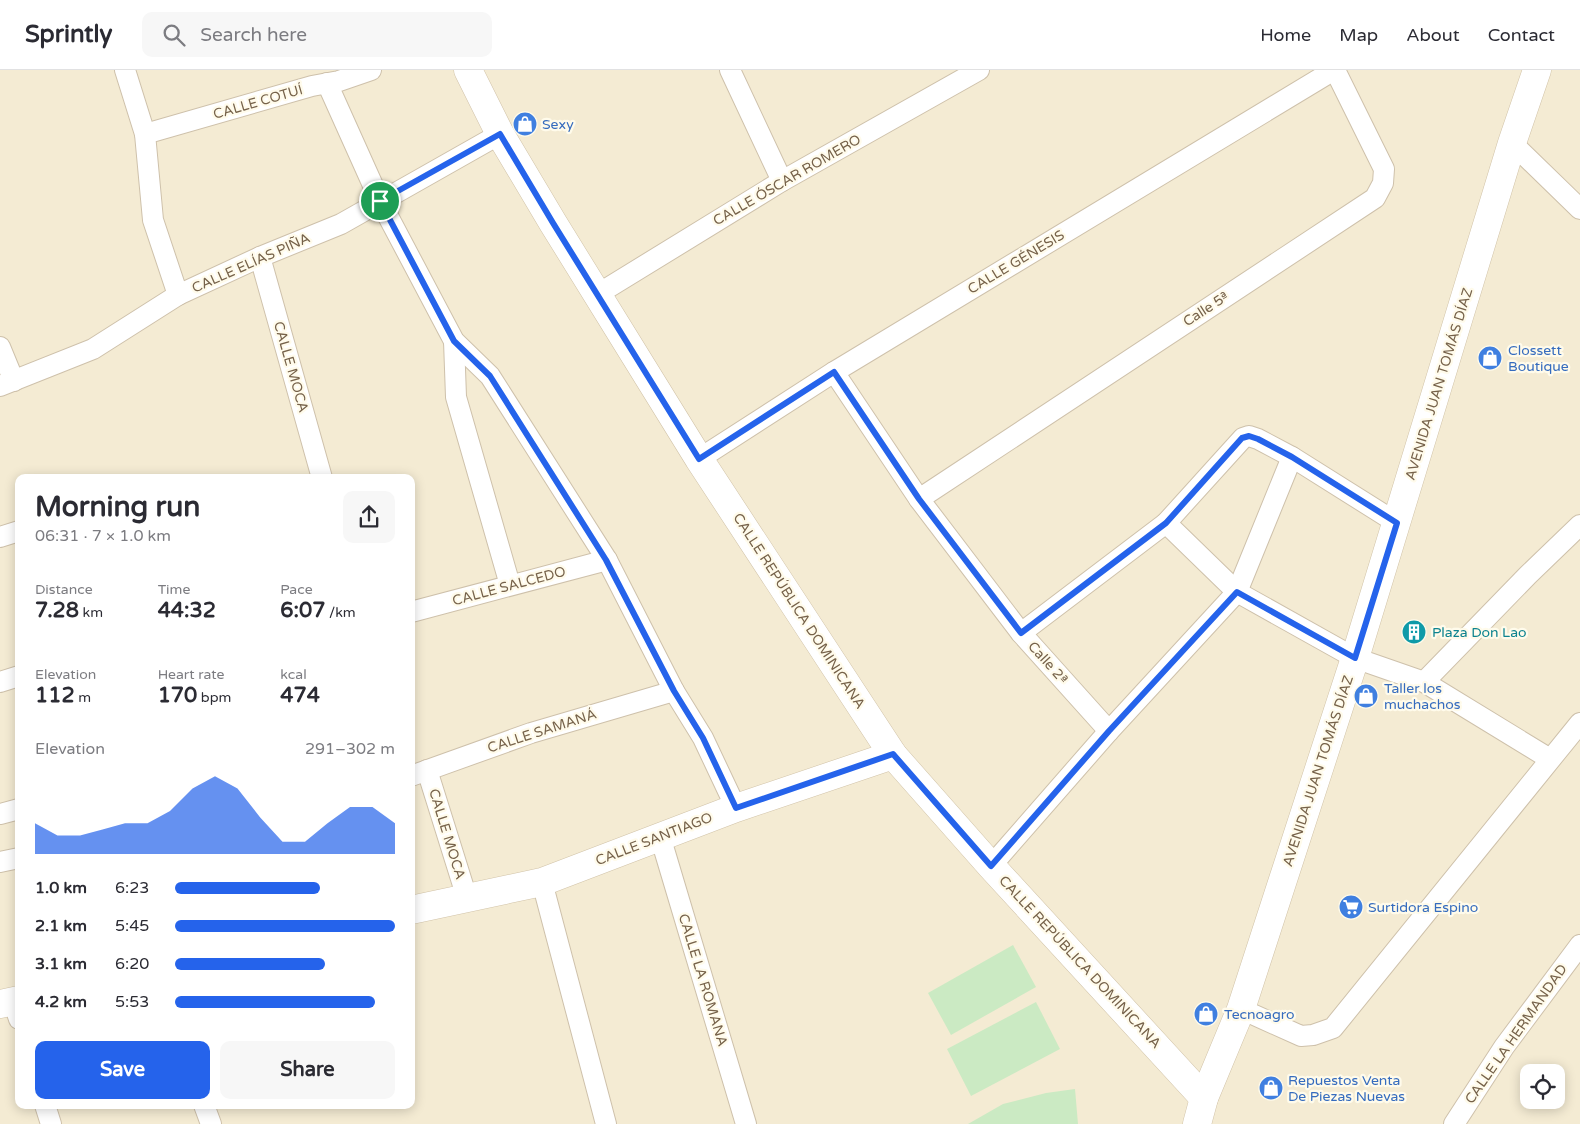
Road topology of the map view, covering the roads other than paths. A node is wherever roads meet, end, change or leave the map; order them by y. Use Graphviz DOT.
graph roads {
  1 [pos="125,70"];
  2 [pos="371,70"];
  3 [pos="468,70"];
  4 [pos="730,70"];
  5 [pos="1335,70"];
  6 [pos="1537,70"];
  7 [pos="970,72"];
  8 [pos="315,80"];
  9 [pos="145,134"];
  10 [pos="500,134"];
  11 [pos="1512,143"];
  12 [pos="782,181"];
  13 [pos="380,201"];
  14 [pos="1580,209"];
  15 [pos="260,257"];
  16 [pos="598,294"];
  17 [pos="178,295"];
  18 [pos="454,341"];
  19 [pos="0,347"];
  20 [pos="834,372"];
  21 [pos="7,383"];
  22 [pos="1292,457"];
  23 [pos="699,459"];
  24 [pos="321,474"];
  25 [pos="919,499"];
  26 [pos="1166,523"];
  27 [pos="1397,523"];
  28 [pos="1580,524"];
  29 [pos="15,532"];
  30 [pos="0,537"];
  31 [pos="606,560"];
  32 [pos="510,585"];
  33 [pos="1237,592"];
  34 [pos="415,611"];
  35 [pos="1021,633"];
  36 [pos="1355,658"];
  37 [pos="15,677"];
  38 [pos="0,682"];
  39 [pos="1424,682"];
  40 [pos="674,691"];
  41 [pos="1580,723"];
  42 [pos="1109,731"];
  43 [pos="893,754"];
  44 [pos="1550,759"];
  45 [pos="419,773"];
  46 [pos="736,808"];
  47 [pos="15,810"];
  48 [pos="0,814"];
  49 [pos="660,836"];
  50 [pos="15,859"];
  51 [pos="0,862"];
  52 [pos="991,866"];
  53 [pos="542,882"];
  54 [pos="467,898"];
  55 [pos="415,909"];
  56 [pos="1580,945"];
  57 [pos="1241,1010"];
  58 [pos="1204,1098"];
  59 [pos="46,1109"];
  60 [pos="206,1109"];
  61 [pos="51,1124"];
  62 [pos="212,1124"];
  63 [pos="606,1124"];
  64 [pos="746,1124"];
  65 [pos="1197,1124"];
  66 [pos="1454,1124"];
  1 -- 9 [label="street"];
  2 -- 8 [label="street, CALLE COTUÍ"];
  3 -- 10 [label="street, CALLE REPÚBLICA DOMINICANA"];
  4 -- 12 [label="street"];
  5 -- 20 [label="street, CALLE GÉNESIS"];
  5 -- 25 [label="street, Calle 5ª"];
  6 -- 11 [label="street, AVENIDA JUAN TOMÁS DÍAZ"];
  7 -- 12 [label="street, CALLE ÓSCAR ROMERO"];
  8 -- 9 [label="street, CALLE COTUÍ"];
  8 -- 13 [label="street"];
  9 -- 17 [label="street"];
  10 -- 13 [label="street, CALLE ELÍAS PIÑA"];
  10 -- 16 [label="street, CALLE REPÚBLICA DOMINICANA"];
  11 -- 14 [label="street"];
  11 -- 27 [label="street, AVENIDA JUAN TOMÁS DÍAZ"];
  12 -- 16 [label="street, CALLE ÓSCAR ROMERO"];
  13 -- 15 [label="street, CALLE ELÍAS PIÑA"];
  13 -- 18 [label="street"];
  15 -- 17 [label="street, CALLE ELÍAS PIÑA"];
  15 -- 24 [label="street, CALLE MOCA"];
  16 -- 23 [label="street, CALLE REPÚBLICA DOMINICANA"];
  17 -- 21 [label="street, CALLE ELÍAS PIÑA"];
  18 -- 31 [label="street"];
  18 -- 32 [label="street"];
  19 -- 21 [label="street"];
  20 -- 23 [label="street, CALLE GÉNESIS"];
  20 -- 25 [label="street, Calle 2ª"];
  22 -- 26 [label="street"];
  22 -- 27 [label="street"];
  22 -- 33 [label="street"];
  23 -- 43 [label="street, CALLE REPÚBLICA DOMINICANA"];
  25 -- 35 [label="street, Calle 2ª"];
  26 -- 33 [label="street"];
  26 -- 35 [label="street"];
  27 -- 36 [label="street, AVENIDA JUAN TOMÁS DÍAZ"];
  28 -- 39 [label="street"];
  29 -- 30 [label="street"];
  31 -- 32 [label="street, CALLE SALCEDO"];
  31 -- 40 [label="street"];
  32 -- 34 [label="street, CALLE SALCEDO"];
  33 -- 36 [label="street"];
  33 -- 42 [label="street"];
  35 -- 42 [label="street, Calle 2ª"];
  36 -- 39 [label="street"];
  36 -- 57 [label="street, AVENIDA JUAN TOMÁS DÍAZ"];
  37 -- 38 [label="street"];
  39 -- 44 [label="street"];
  40 -- 45 [label="street, CALLE SAMANÁ"];
  40 -- 46 [label="street"];
  41 -- 44 [label="street"];
  42 -- 52 [label="street"];
  43 -- 46 [label="street, CALLE SANTIAGO"];
  43 -- 52 [label="street, CALLE REPÚBLICA DOMINICANA"];
  44 -- 57 [label="street"];
  45 -- 54 [label="street, CALLE MOCA"];
  46 -- 49 [label="street, CALLE SANTIAGO"];
  47 -- 48 [label="street"];
  49 -- 53 [label="street, CALLE SANTIAGO"];
  49 -- 64 [label="street, CALLE LA ROMANA"];
  50 -- 51 [label="street"];
  52 -- 58 [label="street, CALLE REPÚBLICA DOMINICANA"];
  53 -- 54 [label="street, CALLE SANTIAGO"];
  53 -- 63 [label="street"];
  54 -- 55 [label="street, CALLE SANTIAGO"];
  56 -- 66 [label="street, CALLE LA HERMANDAD"];
  57 -- 58 [label="street, AVENIDA JUAN TOMÁS DÍAZ"];
  58 -- 65 [label="street, AVENIDA JUAN TOMÁS DÍAZ"];
  59 -- 61 [label="street"];
  60 -- 62 [label="street"];
}
